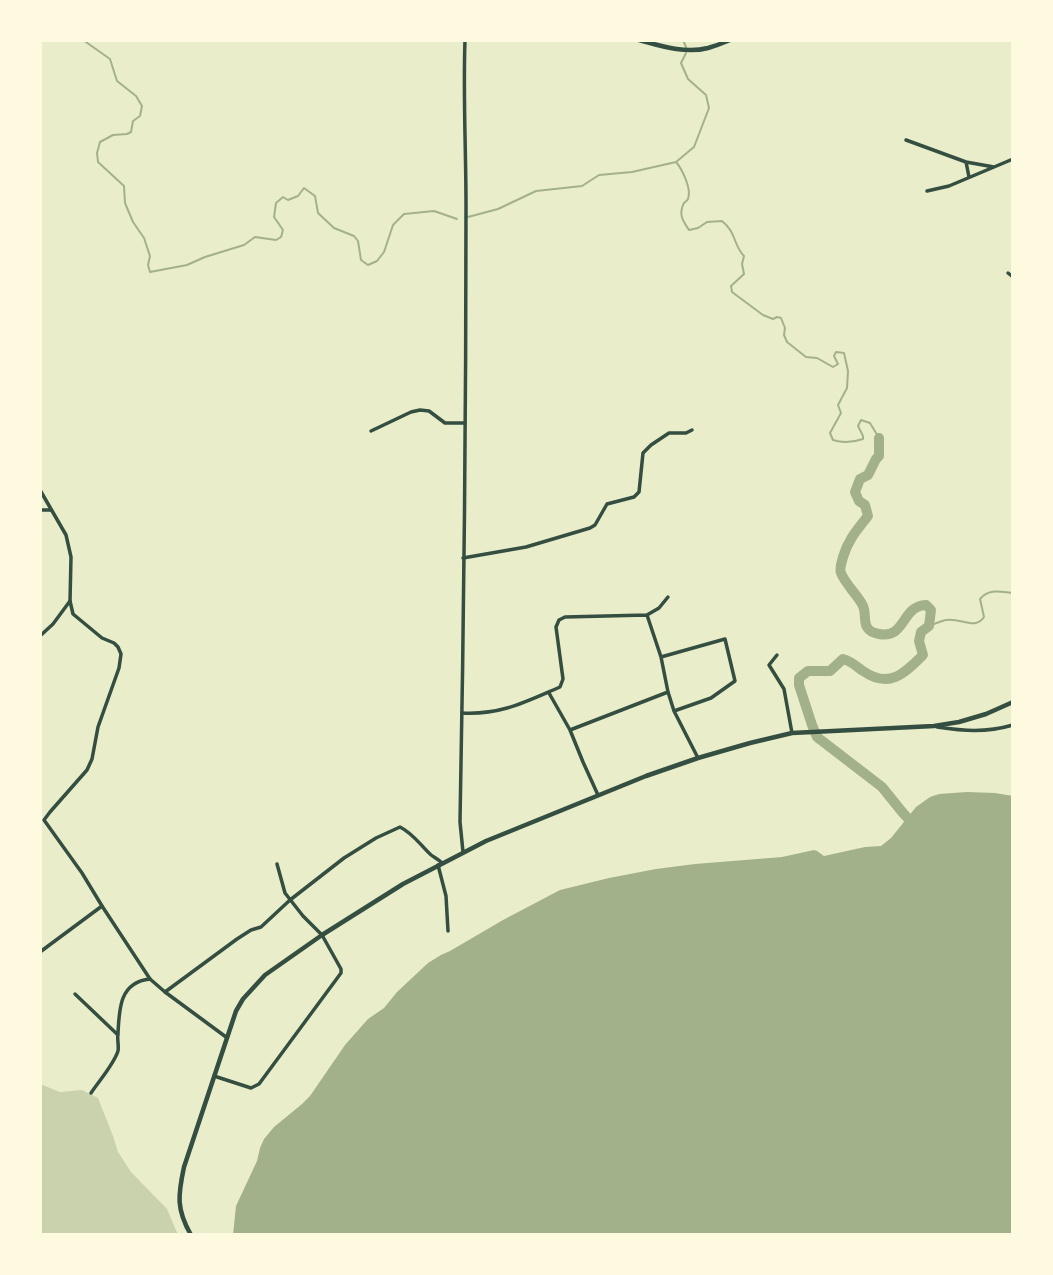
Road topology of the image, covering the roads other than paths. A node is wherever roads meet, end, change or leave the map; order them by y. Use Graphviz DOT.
graph roads {
  1 [pos="465,40"];
  2 [pos="639,40"];
  3 [pos="730,40"];
  4 [pos="906,140"];
  5 [pos="1013,159"];
  6 [pos="966,162"];
  7 [pos="994,167"];
  8 [pos="969,177"];
  9 [pos="927,191"];
  10 [pos="1008,273"];
  11 [pos="1013,277"];
  12 [pos="466,423"];
  13 [pos="692,430"];
  14 [pos="371,431"];
  15 [pos="40,490"];
  16 [pos="40,510"];
  17 [pos="53,510"];
  18 [pos="463,558"];
  19 [pos="668,597"];
  20 [pos="70,601"];
  21 [pos="647,615"];
  22 [pos="40,636"];
  23 [pos="777,655"];
  24 [pos="661,657"];
  25 [pos="548,692"];
  26 [pos="668,692"];
  27 [pos="1013,702"];
  28 [pos="674,711"];
  29 [pos="462,713"];
  30 [pos="1013,724"];
  31 [pos="934,726"];
  32 [pos="570,730"];
  33 [pos="794,733"];
  34 [pos="698,758"];
  35 [pos="598,794"];
  36 [pos="42,819"];
  37 [pos="463,852"];
  38 [pos="277,864"];
  39 [pos="440,864"];
  40 [pos="290,900"];
  41 [pos="102,906"];
  42 [pos="448,931"];
  43 [pos="322,935"];
  44 [pos="40,951"];
  45 [pos="150,979"];
  46 [pos="165,992"];
  47 [pos="75,994"];
  48 [pos="118,1035"];
  49 [pos="226,1037"];
  50 [pos="214,1076"];
  51 [pos="91,1093"];
  52 [pos="191,1235"];
  1 -- 12 [label="street"];
  2 -- 3 [label="main road"];
  4 -- 6 [label="street"];
  5 -- 7 [label="street"];
  6 -- 7 [label="street"];
  6 -- 8 [label="street"];
  7 -- 8 [label="street"];
  8 -- 9 [label="street"];
  10 -- 11 [label="street"];
  12 -- 14 [label="street"];
  12 -- 18 [label="street"];
  13 -- 18 [label="street"];
  15 -- 17 [label="street"];
  16 -- 17 [label="street"];
  17 -- 20 [label="street"];
  18 -- 29 [label="street"];
  19 -- 21 [label="street"];
  20 -- 22 [label="street"];
  20 -- 36 [label="street"];
  21 -- 24 [label="street"];
  21 -- 25 [label="street"];
  23 -- 33 [label="street"];
  24 -- 26 [label="street"];
  24 -- 28 [label="street"];
  25 -- 29 [label="street"];
  25 -- 32 [label="street"];
  26 -- 28 [label="street"];
  26 -- 32 [label="street"];
  27 -- 31 [label="main road"];
  28 -- 34 [label="street"];
  29 -- 37 [label="street"];
  30 -- 31 [label="street"];
  31 -- 33 [label="main road"];
  32 -- 35 [label="street"];
  33 -- 34 [label="main road"];
  34 -- 35 [label="main road"];
  35 -- 37 [label="main road"];
  36 -- 41 [label="street"];
  37 -- 39 [label="main road"];
  38 -- 40 [label="street"];
  39 -- 40 [label="street"];
  39 -- 42 [label="street"];
  39 -- 43 [label="main road"];
  40 -- 43 [label="street"];
  40 -- 46 [label="street"];
  41 -- 44 [label="street"];
  41 -- 45 [label="street"];
  43 -- 49 [label="main road"];
  43 -- 50 [label="street"];
  45 -- 46 [label="street"];
  45 -- 48 [label="street"];
  46 -- 49 [label="street"];
  47 -- 48 [label="street"];
  48 -- 51 [label="street"];
  49 -- 50 [label="main road"];
  50 -- 52 [label="main road"];
}
